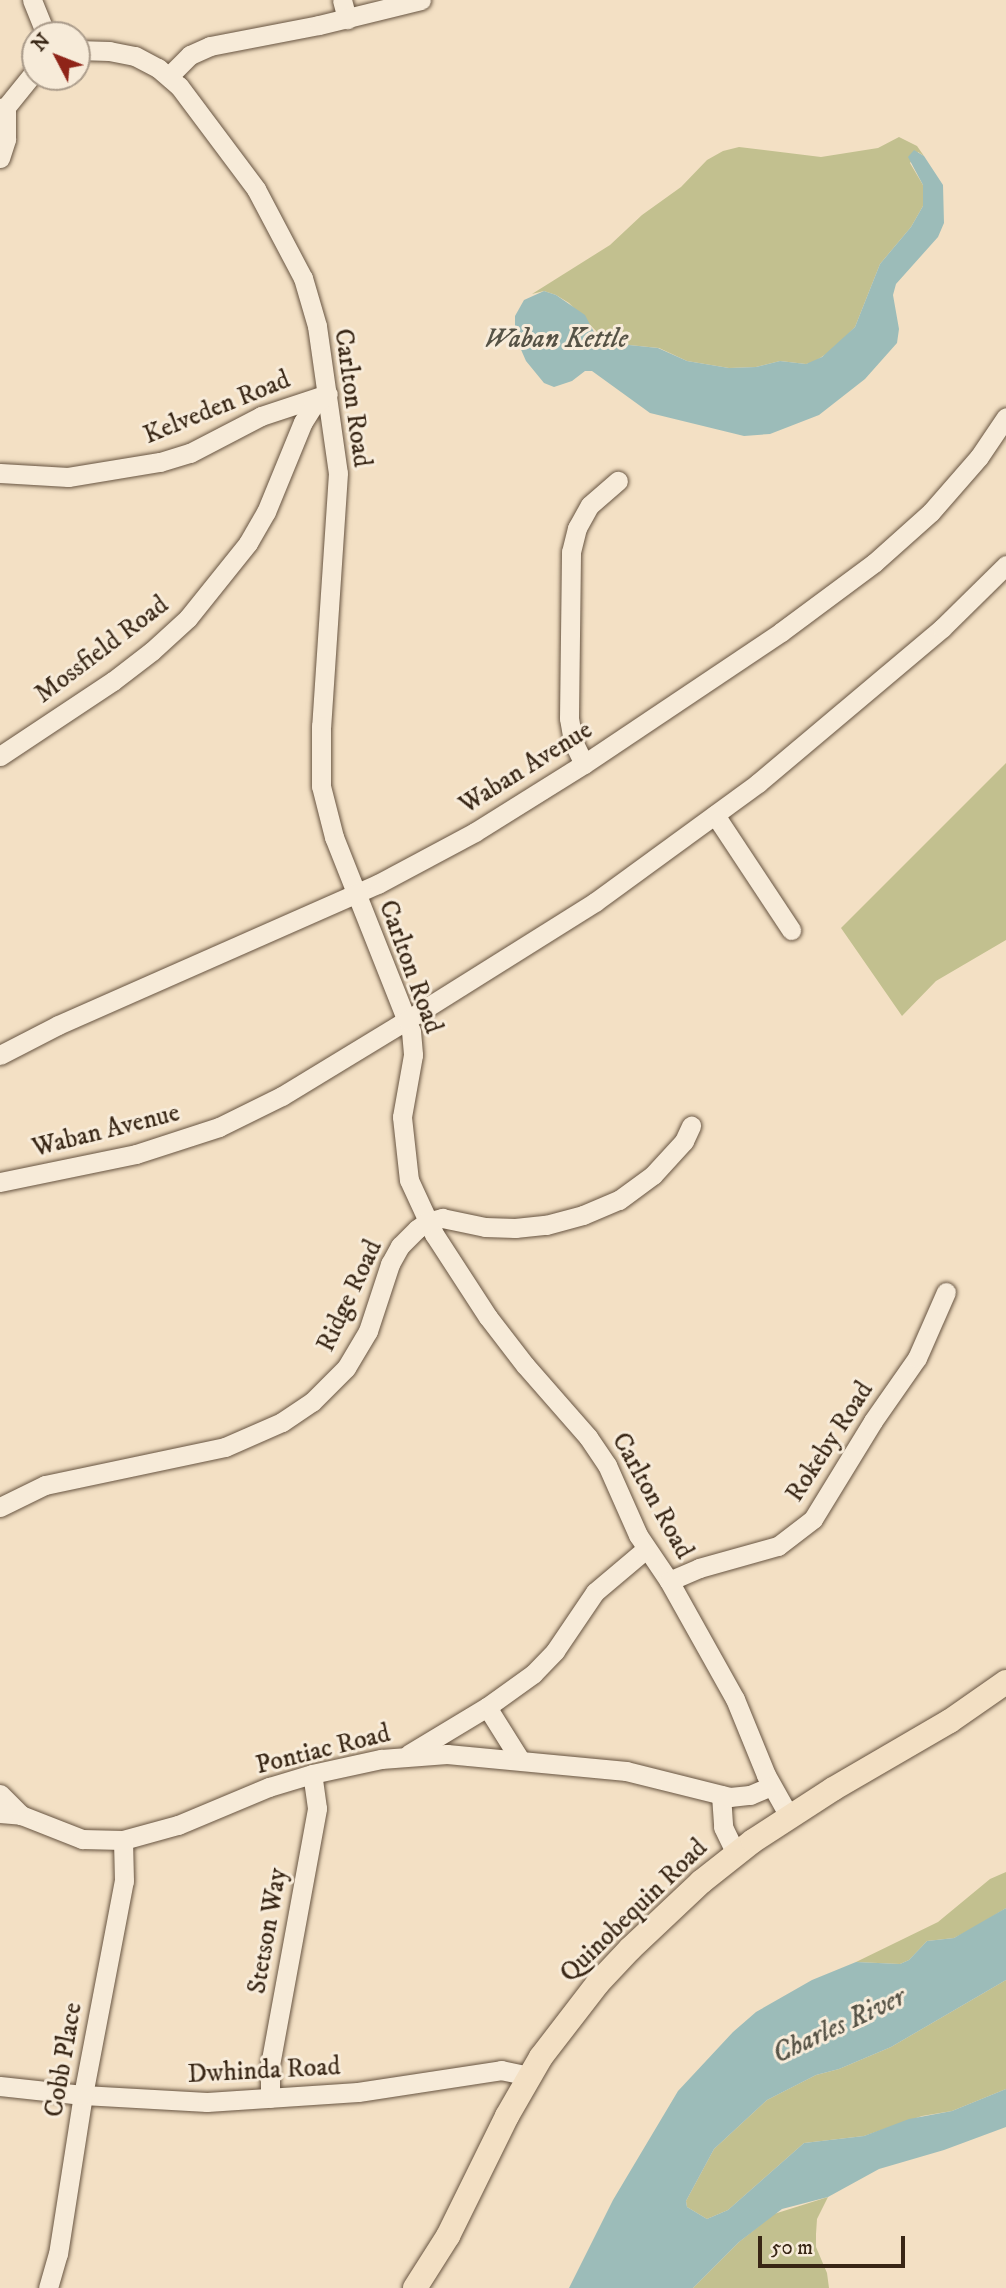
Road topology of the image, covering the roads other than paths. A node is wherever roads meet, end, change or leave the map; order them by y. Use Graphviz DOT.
graph roads {
  1 [pos="32,0"];
  2 [pos="421,0"];
  3 [pos="344,9"];
  4 [pos="40,21"];
  5 [pos="91,51"];
  6 [pos="169,76"];
  7 [pos="21,87"];
  8 [pos="3,108"];
  9 [pos="0,158"];
  10 [pos="328,394"];
  11 [pos="1006,417"];
  12 [pos="0,473"];
  13 [pos="618,481"];
  14 [pos="1006,565"];
  15 [pos="0,756"];
  16 [pos="583,764"];
  17 [pos="715,815"];
  18 [pos="356,894"];
  19 [pos="791,930"];
  20 [pos="407,1020"];
  21 [pos="2,1050"];
  22 [pos="691,1126"];
  23 [pos="0,1182"];
  24 [pos="427,1222"];
  25 [pos="946,1292"];
  26 [pos="0,1507"];
  27 [pos="646,1549"];
  28 [pos="669,1581"];
  29 [pos="1006,1682"];
  30 [pos="487,1707"];
  31 [pos="405,1757"];
  32 [pos="519,1758"];
  33 [pos="312,1774"];
  34 [pos="771,1786"];
  35 [pos="0,1794"];
  36 [pos="721,1795"];
  37 [pos="0,1813"];
  38 [pos="21,1815"];
  39 [pos="789,1816"];
  40 [pos="123,1840"];
  41 [pos="736,1854"];
  42 [pos="529,2076"];
  43 [pos="0,2086"];
  44 [pos="83,2095"];
  45 [pos="270,2098"];
  46 [pos="48,2288"];
  47 [pos="415,2288"];
  1 -- 4 [label="street"];
  2 -- 3 [label="street"];
  3 -- 6 [label="street"];
  5 -- 6 [label="street, Carlton Road"];
  6 -- 10 [label="street, Carlton Road"];
  7 -- 8 [label="street"];
  8 -- 9 [label="street"];
  10 -- 12 [label="street, Kelveden Road"];
  10 -- 15 [label="street, Mossfield Road"];
  10 -- 18 [label="street, Carlton Road"];
  11 -- 16 [label="street, Waban Avenue"];
  13 -- 16 [label="street"];
  14 -- 17 [label="street, Waban Avenue"];
  16 -- 18 [label="street, Waban Avenue"];
  17 -- 19 [label="street"];
  17 -- 20 [label="street, Waban Avenue"];
  18 -- 20 [label="street, Carlton Road"];
  18 -- 21 [label="street, Waban Avenue"];
  20 -- 23 [label="street, Waban Avenue"];
  20 -- 24 [label="street, Carlton Road"];
  22 -- 24 [label="street"];
  24 -- 26 [label="street, Ridge Road"];
  24 -- 27 [label="street, Carlton Road"];
  25 -- 28 [label="street, Rokeby Road"];
  27 -- 28 [label="street, Carlton Road"];
  27 -- 30 [label="street"];
  28 -- 34 [label="street, Carlton Road"];
  29 -- 39 [label="main road, Quinobequin Road"];
  30 -- 31 [label="street"];
  30 -- 32 [label="street"];
  31 -- 32 [label="street, Pontiac Road"];
  31 -- 33 [label="street, Pontiac Road"];
  32 -- 36 [label="street, Pontiac Road"];
  33 -- 40 [label="street, Pontiac Road"];
  33 -- 45 [label="street, Stetson Way"];
  34 -- 36 [label="street, Pontiac Road"];
  34 -- 39 [label="street, Carlton Road"];
  35 -- 38 [label="street, Pontiac Road"];
  36 -- 41 [label="street"];
  37 -- 38 [label="street, Pontiac Road"];
  38 -- 40 [label="street, Pontiac Road"];
  39 -- 41 [label="main road, Quinobequin Road"];
  40 -- 44 [label="street, Cobb Place"];
  41 -- 42 [label="main road, Quinobequin Road"];
  42 -- 45 [label="street, Dwhinda Road"];
  42 -- 47 [label="main road, Quinobequin Road"];
  43 -- 44 [label="street, Dwhinda Road"];
  44 -- 45 [label="street, Dwhinda Road"];
  44 -- 46 [label="street, Cobb Place"];
}
